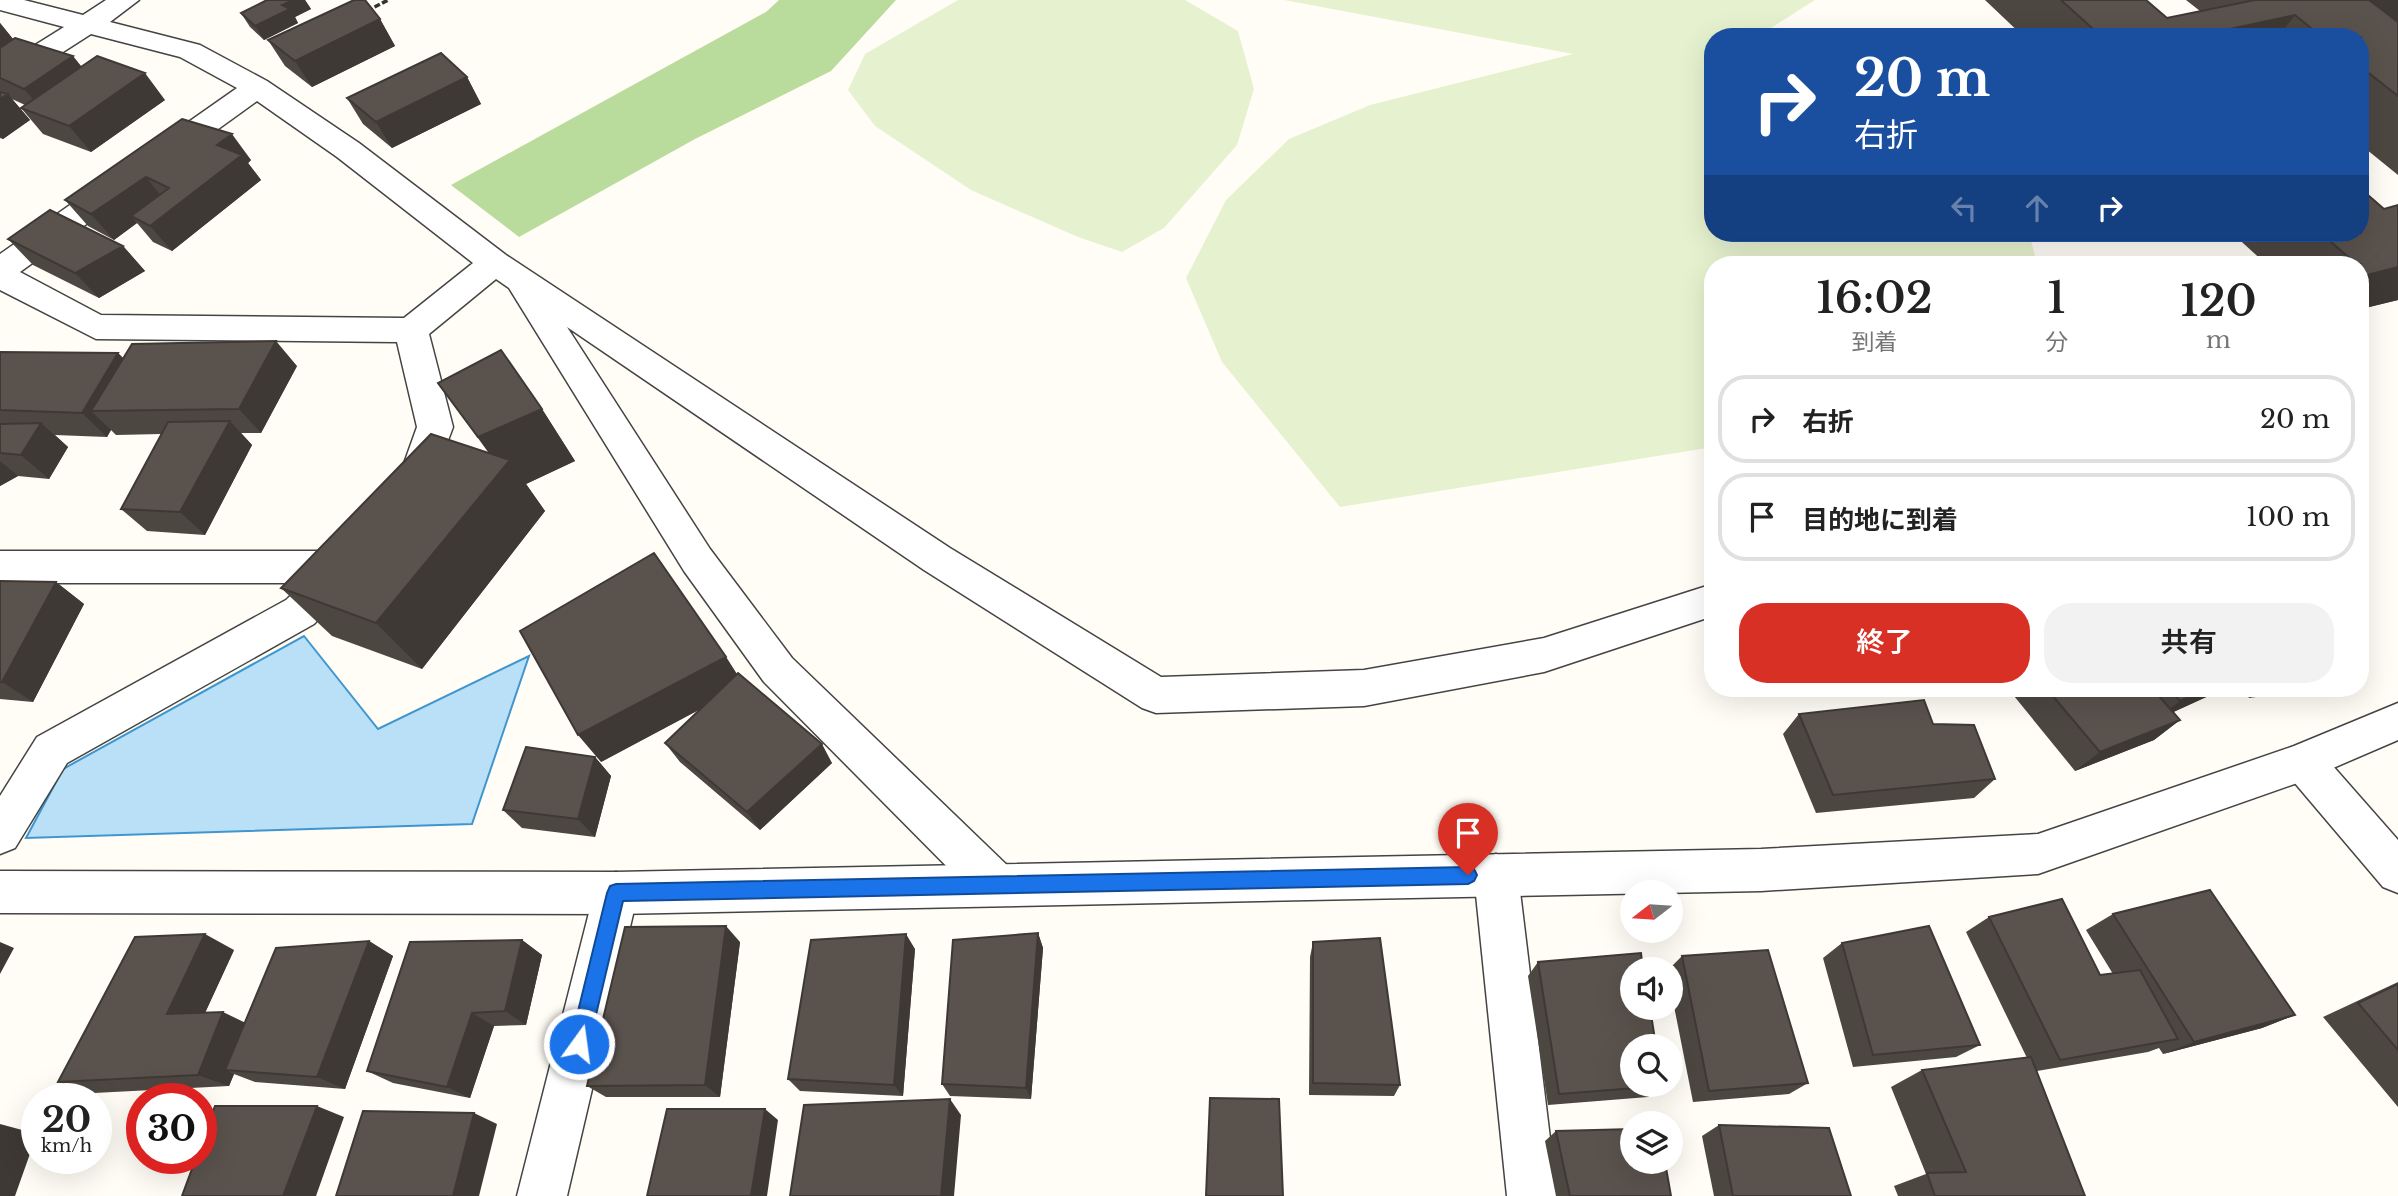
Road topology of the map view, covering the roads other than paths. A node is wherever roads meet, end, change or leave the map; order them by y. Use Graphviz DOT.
graph roads {
  1 [pos="125,0"];
  2 [pos="0,2"];
  3 [pos="87,24"];
  4 [pos="0,80"];
  5 [pos="257,87"];
  6 [pos="0,270"];
  7 [pos="505,270"];
  8 [pos="0,276"];
  9 [pos="411,330"];
  10 [pos="393,506"];
  11 [pos="369,536"];
  12 [pos="345,566"];
  13 [pos="0,567"];
  14 [pos="1704,603"];
  15 [pos="2398,721"];
  16 [pos="2303,762"];
  17 [pos="0,834"];
  18 [pos="2398,872"];
  19 [pos="1496,875"];
  20 [pos="995,884"];
  21 [pos="0,892"];
  22 [pos="616,893"];
  23 [pos="542,1196"];
  24 [pos="1532,1196"];
  1 -- 3 [label="street"];
  2 -- 3 [label="street"];
  3 -- 4 [label="street"];
  3 -- 5 [label="street"];
  5 -- 6 [label="street"];
  5 -- 7 [label="street"];
  7 -- 9 [label="street"];
  7 -- 14 [label="street"];
  7 -- 20 [label="street"];
  8 -- 9 [label="street"];
  9 -- 10 [label="street"];
  11 -- 12 [label="street"];
  12 -- 13 [label="street"];
  12 -- 17 [label="street"];
  15 -- 16 [label="street"];
  16 -- 18 [label="street"];
  16 -- 19 [label="street"];
  19 -- 20 [label="street"];
  19 -- 24 [label="street"];
  20 -- 22 [label="street"];
  21 -- 22 [label="street"];
  22 -- 23 [label="street"];
}
